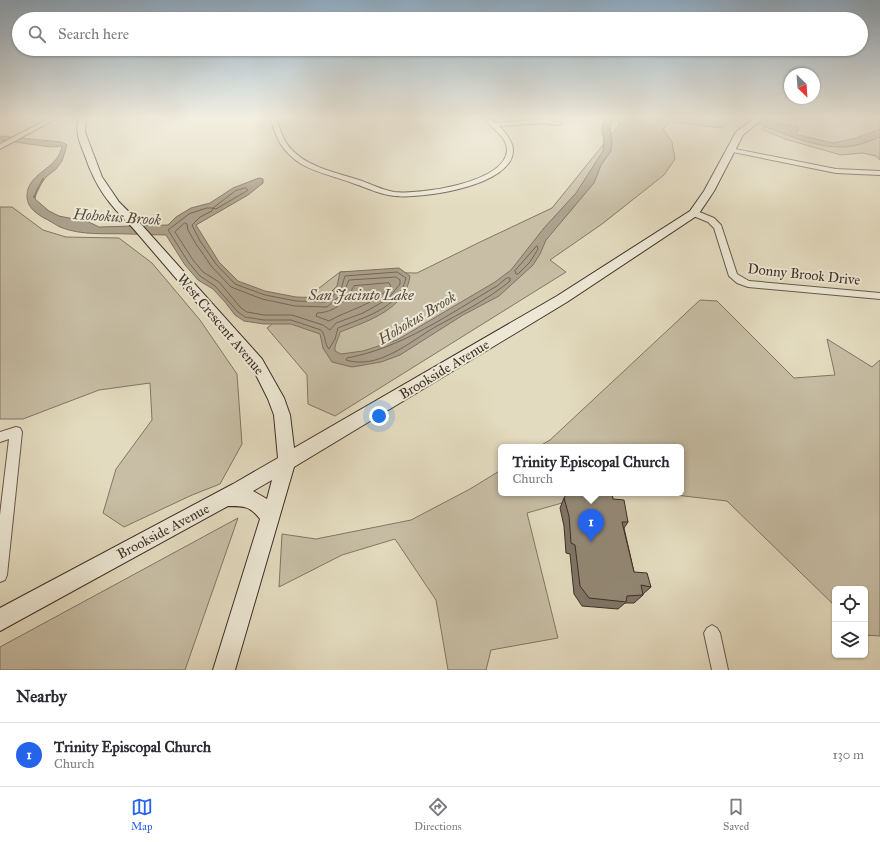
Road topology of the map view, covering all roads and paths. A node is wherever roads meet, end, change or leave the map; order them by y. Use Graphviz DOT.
graph roads {
  1 [pos="87,148"];
  2 [pos="286,148"];
  3 [pos="509,148"];
  4 [pos="730,150"];
  5 [pos="880,173"];
  6 [pos="694,213"];
  7 [pos="880,296"];
  8 [pos="0,437"];
  9 [pos="287,460"];
  10 [pos="226,497"];
  11 [pos="270,517"];
  12 [pos="0,575"];
  13 [pos="0,620"];
  14 [pos="712,633"];
  15 [pos="224,670"];
  16 [pos="720,670"];
  1 -- 9 [label="main road, West Crescent Avenue"];
  2 -- 3 [label="street"];
  4 -- 5 [label="street"];
  4 -- 6 [label="main road, Brookside Avenue"];
  6 -- 7 [label="street, Donny Brook Drive"];
  6 -- 9 [label="main road, Brookside Avenue"];
  8 -- 12 [label="street"];
  9 -- 10 [label="main road, Brookside Avenue"];
  9 -- 11 [label="main road, West Crescent Avenue"];
  10 -- 11 [label="main road"];
  10 -- 13 [label="main road, Brookside Avenue"];
  11 -- 15 [label="main road, West Crescent Avenue"];
  14 -- 16 [label="street"];
}
